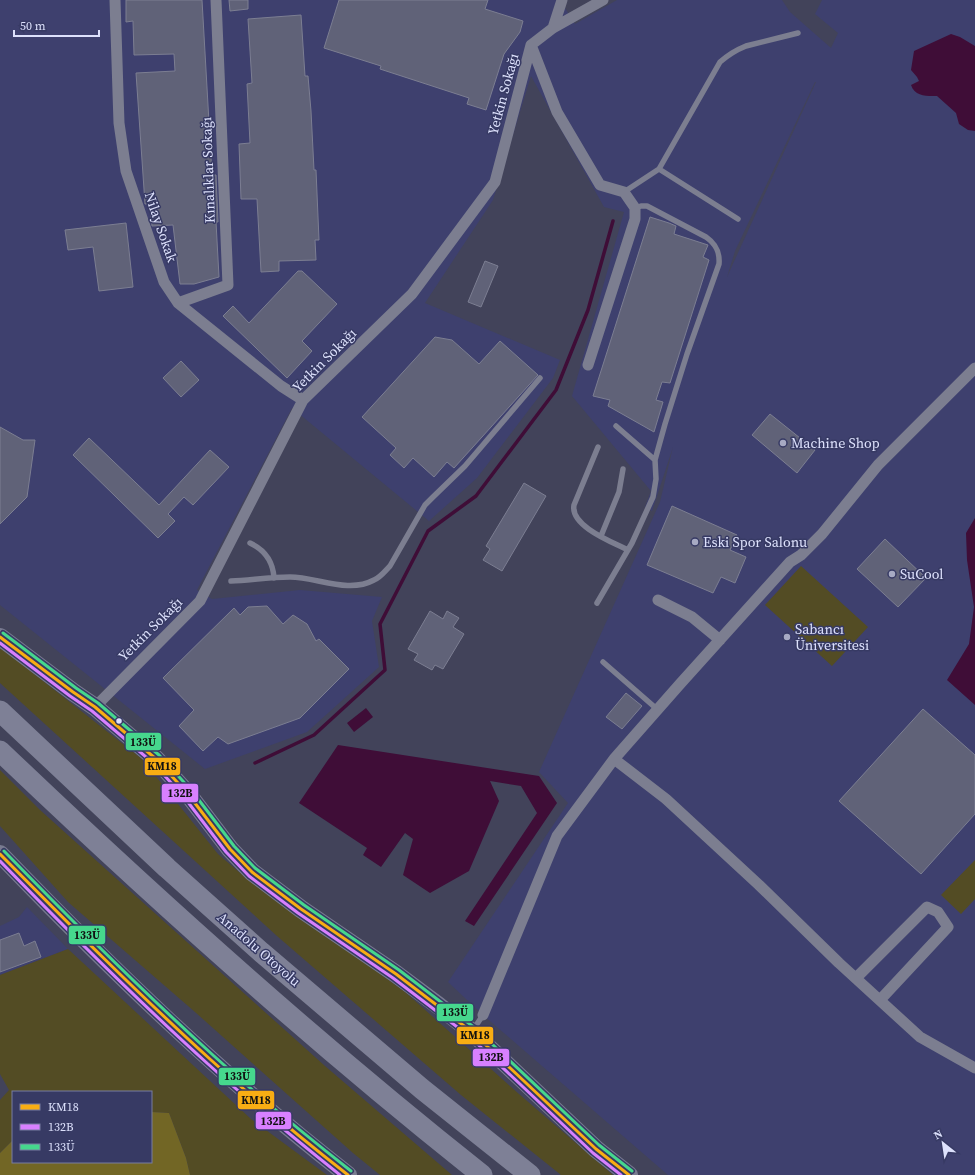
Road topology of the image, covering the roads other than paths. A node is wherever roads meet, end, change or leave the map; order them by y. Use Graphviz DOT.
graph roads {
  1 [pos="115,0"];
  2 [pos="216,0"];
  3 [pos="562,0"];
  4 [pos="603,0"];
  5 [pos="553,28"];
  6 [pos="798,32"];
  7 [pos="531,45"];
  8 [pos="659,169"];
  9 [pos="624,192"];
  10 [pos="635,208"];
  11 [pos="738,219"];
  12 [pos="178,303"];
  13 [pos="588,365"];
  14 [pos="975,368"];
  15 [pos="540,378"];
  16 [pos="303,400"];
  17 [pos="616,426"];
  18 [pos="598,447"];
  19 [pos="654,460"];
  20 [pos="623,469"];
  21 [pos="601,536"];
  22 [pos="250,543"];
  23 [pos="628,550"];
  24 [pos="274,578"];
  25 [pos="231,581"];
  26 [pos="658,600"];
  27 [pos="597,603"];
  28 [pos="0,637"];
  29 [pos="720,640"];
  30 [pos="603,662"];
  31 [pos="95,706"];
  32 [pos="658,710"];
  33 [pos="0,711"];
  34 [pos="0,751"];
  35 [pos="614,759"];
  36 [pos="0,854"];
  37 [pos="856,978"];
  38 [pos="880,1000"];
  39 [pos="482,1015"];
  40 [pos="472,1032"];
  41 [pos="975,1068"];
  42 [pos="348,1175"];
  43 [pos="482,1175"];
  44 [pos="530,1175"];
  45 [pos="629,1175"];
  1 -- 12 [label="street, Nilay Sokak"];
  2 -- 12 [label="street, Kınalıklar Sokağı"];
  3 -- 5 [label="street"];
  4 -- 5 [label="street, Yetkin Sokağı"];
  5 -- 7 [label="street, Yetkin Sokağı"];
  6 -- 8 [label="lane"];
  7 -- 9 [label="street"];
  7 -- 16 [label="street, Yetkin Sokağı"];
  8 -- 9 [label="lane"];
  8 -- 11 [label="lane"];
  9 -- 10 [label="street"];
  10 -- 13 [label="street"];
  10 -- 19 [label="lane"];
  12 -- 16 [label="street, Nilay Sokak"];
  14 -- 29 [label="street"];
  15 -- 24 [label="lane"];
  16 -- 31 [label="street, Yetkin Sokağı"];
  17 -- 19 [label="lane"];
  18 -- 21 [label="lane"];
  19 -- 23 [label="lane"];
  20 -- 21 [label="lane"];
  21 -- 23 [label="lane"];
  22 -- 24 [label="lane"];
  23 -- 27 [label="lane"];
  24 -- 25 [label="lane"];
  26 -- 29 [label="street"];
  28 -- 31 [label="main road"];
  29 -- 32 [label="street"];
  30 -- 32 [label="lane"];
  31 -- 40 [label="main road"];
  32 -- 35 [label="street"];
  33 -- 44 [label="highway, Anadolu Otoyolu"];
  34 -- 43 [label="highway, Anadolu Otoyolu"];
  35 -- 37 [label="street"];
  35 -- 39 [label="street"];
  36 -- 42 [label="main road"];
  37 -- 38 [label="street"];
  37 -- 38 [label="street"];
  38 -- 41 [label="street"];
  39 -- 40 [label="lane"];
  40 -- 45 [label="main road"];
}
